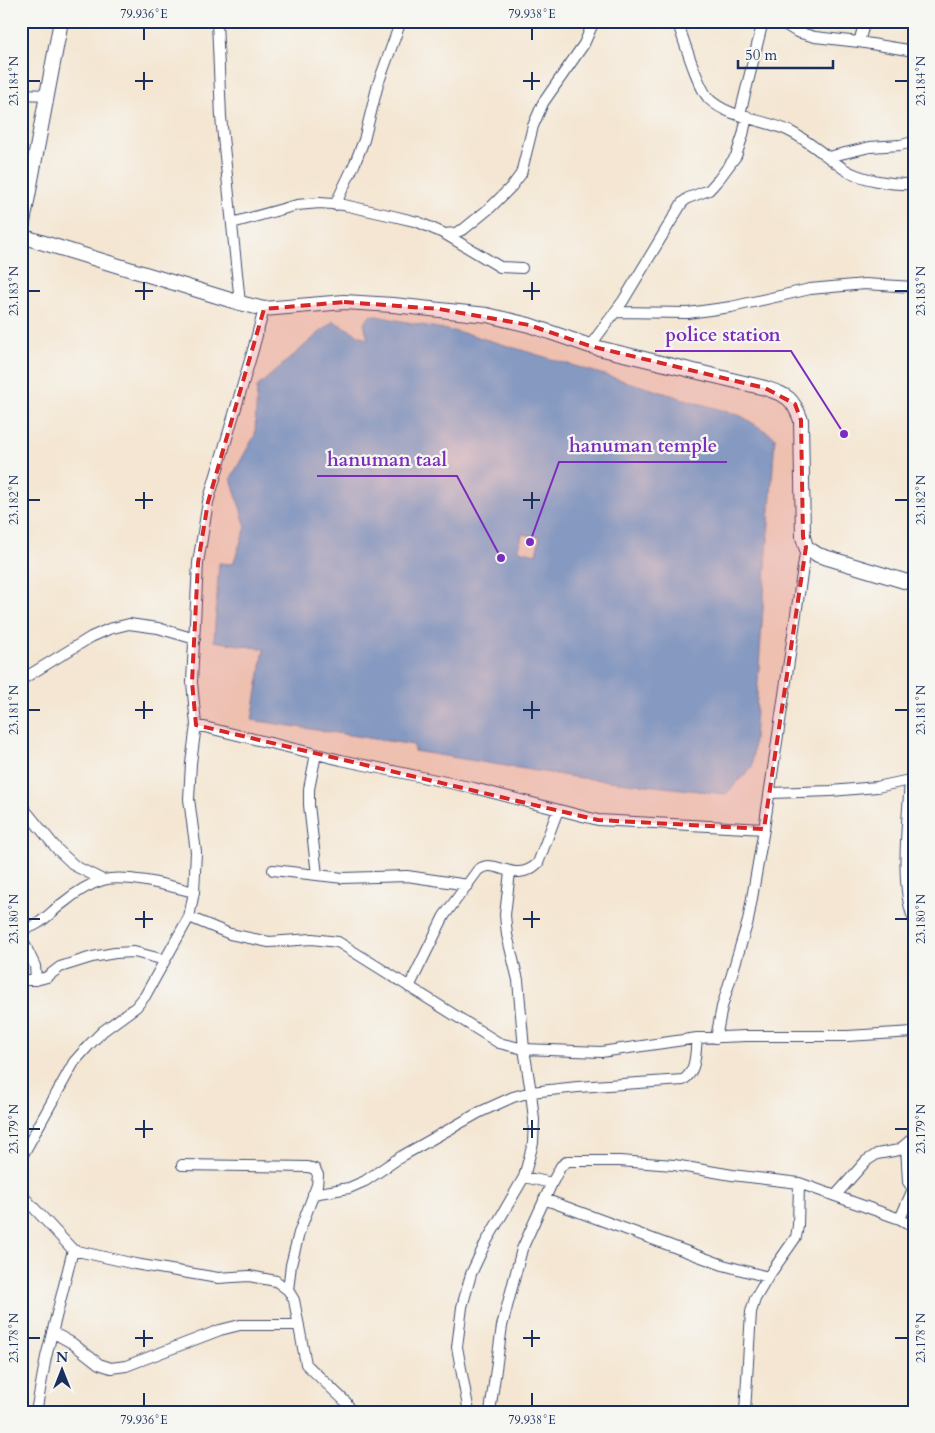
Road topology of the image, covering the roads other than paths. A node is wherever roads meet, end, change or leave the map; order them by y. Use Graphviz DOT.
graph roads {
  1 [pos="61,21"];
  2 [pos="217,21"];
  3 [pos="401,21"];
  4 [pos="594,21"];
  5 [pos="677,21"];
  6 [pos="764,21"];
  7 [pos="779,21"];
  8 [pos="865,21"];
  9 [pos="859,42"];
  10 [pos="914,51"];
  11 [pos="21,94"];
  12 [pos="47,95"];
  13 [pos="744,115"];
  14 [pos="914,142"];
  15 [pos="828,157"];
  16 [pos="914,184"];
  17 [pos="335,205"];
  18 [pos="232,223"];
  19 [pos="21,234"];
  20 [pos="445,234"];
  21 [pos="522,268"];
  22 [pos="914,286"];
  23 [pos="240,303"];
  24 [pos="264,309"];
  25 [pos="615,312"];
  26 [pos="590,346"];
  27 [pos="806,547"];
  28 [pos="914,584"];
  29 [pos="195,639"];
  30 [pos="21,680"];
  31 [pos="196,725"];
  32 [pos="316,754"];
  33 [pos="912,779"];
  34 [pos="770,793"];
  35 [pos="21,805"];
  36 [pos="558,810"];
  37 [pos="764,830"];
  38 [pos="273,870"];
  39 [pos="510,872"];
  40 [pos="317,875"];
  41 [pos="103,880"];
  42 [pos="468,885"];
  43 [pos="194,892"];
  44 [pos="189,918"];
  45 [pos="914,920"];
  46 [pos="22,929"];
  47 [pos="165,960"];
  48 [pos="21,980"];
  49 [pos="36,980"];
  50 [pos="409,987"];
  51 [pos="914,1032"];
  52 [pos="697,1038"];
  53 [pos="716,1038"];
  54 [pos="524,1049"];
  55 [pos="531,1092"];
  56 [pos="914,1137"];
  57 [pos="906,1145"];
  58 [pos="21,1158"];
  59 [pos="182,1165"];
  60 [pos="524,1177"];
  61 [pos="799,1182"];
  62 [pos="552,1183"];
  63 [pos="913,1189"];
  64 [pos="21,1194"];
  65 [pos="313,1194"];
  66 [pos="835,1196"];
  67 [pos="544,1199"];
  68 [pos="900,1219"];
  69 [pos="914,1227"];
  70 [pos="73,1250"];
  71 [pos="768,1277"];
  72 [pos="288,1290"];
  73 [pos="299,1325"];
  74 [pos="52,1332"];
  75 [pos="36,1412"];
  76 [pos="352,1412"];
  77 [pos="469,1412"];
  78 [pos="490,1412"];
  79 [pos="745,1412"];
  1 -- 12 [label="street"];
  2 -- 18 [label="street"];
  3 -- 17 [label="street"];
  4 -- 20 [label="street"];
  5 -- 13 [label="street"];
  6 -- 13 [label="street"];
  7 -- 9 [label="street"];
  8 -- 9 [label="street"];
  9 -- 10 [label="street"];
  11 -- 12 [label="street"];
  12 -- 19 [label="street"];
  13 -- 15 [label="street"];
  13 -- 25 [label="street"];
  14 -- 15 [label="street"];
  15 -- 16 [label="street"];
  17 -- 18 [label="street"];
  17 -- 20 [label="street"];
  18 -- 23 [label="street"];
  19 -- 23 [label="street"];
  20 -- 21 [label="street"];
  22 -- 25 [label="street"];
  23 -- 24 [label="street"];
  24 -- 26 [label="street"];
  24 -- 29 [label="street"];
  25 -- 26 [label="street"];
  26 -- 27 [label="street"];
  27 -- 28 [label="street"];
  27 -- 34 [label="street"];
  29 -- 30 [label="street"];
  29 -- 31 [label="street"];
  31 -- 32 [label="street"];
  31 -- 43 [label="street"];
  32 -- 36 [label="street"];
  32 -- 40 [label="street"];
  33 -- 34 [label="street"];
  33 -- 45 [label="street"];
  34 -- 37 [label="street"];
  35 -- 41 [label="street"];
  36 -- 37 [label="street"];
  36 -- 39 [label="street"];
  37 -- 53 [label="street"];
  38 -- 40 [label="street"];
  39 -- 42 [label="street"];
  39 -- 54 [label="street"];
  40 -- 42 [label="street"];
  41 -- 43 [label="street"];
  41 -- 46 [label="street"];
  42 -- 50 [label="street"];
  43 -- 44 [label="street"];
  44 -- 47 [label="street"];
  44 -- 50 [label="street"];
  46 -- 49 [label="street"];
  47 -- 49 [label="street"];
  47 -- 58 [label="street"];
  48 -- 49 [label="street"];
  50 -- 54 [label="street"];
  51 -- 53 [label="street"];
  52 -- 53 [label="street"];
  52 -- 54 [label="street"];
  52 -- 55 [label="street"];
  54 -- 55 [label="street"];
  55 -- 60 [label="street"];
  55 -- 65 [label="street"];
  56 -- 57 [label="street"];
  57 -- 63 [label="street"];
  57 -- 66 [label="street"];
  59 -- 65 [label="street"];
  60 -- 62 [label="street"];
  60 -- 77 [label="street"];
  61 -- 62 [label="street"];
  61 -- 66 [label="street"];
  61 -- 71 [label="street"];
  62 -- 67 [label="street"];
  63 -- 68 [label="street"];
  64 -- 70 [label="street"];
  65 -- 72 [label="street"];
  66 -- 68 [label="street"];
  67 -- 71 [label="street"];
  67 -- 78 [label="street"];
  68 -- 69 [label="street"];
  70 -- 72 [label="street"];
  70 -- 74 [label="street"];
  71 -- 79 [label="street"];
  72 -- 73 [label="street"];
  73 -- 74 [label="street"];
  73 -- 76 [label="street"];
  74 -- 75 [label="street"];
}
